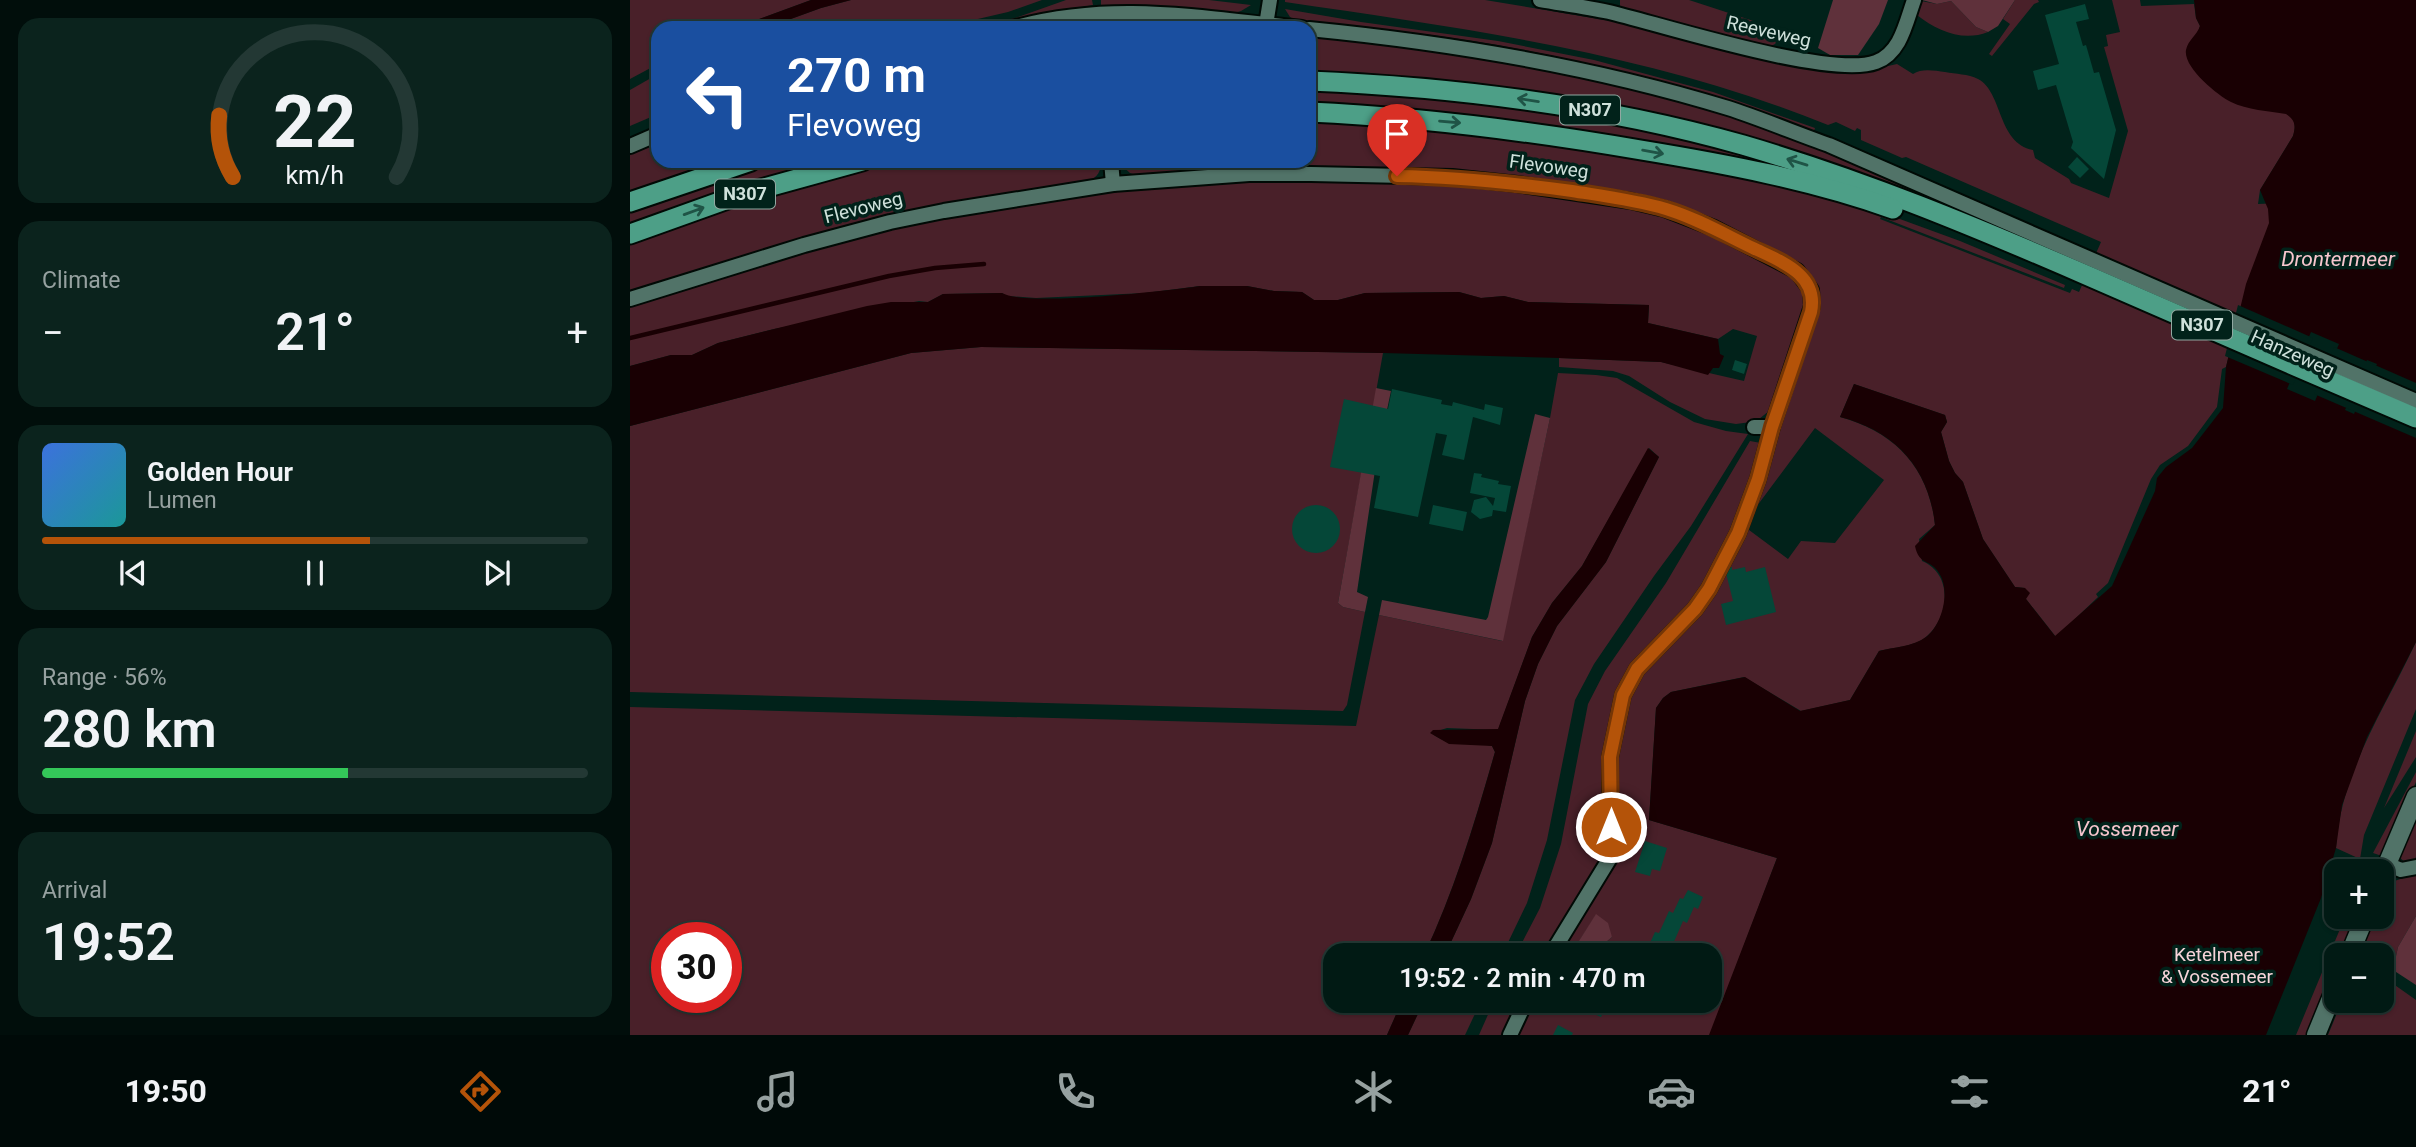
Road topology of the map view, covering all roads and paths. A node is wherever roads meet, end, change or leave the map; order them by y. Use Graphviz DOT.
graph roads {
  1 [pos="1270,0"];
  2 [pos="1540,0"];
  3 [pos="1914,0"];
  4 [pos="1039,21"];
  5 [pos="1098,21"];
  6 [pos="1240,21"];
  7 [pos="1266,21"];
  8 [pos="1316,30"];
  9 [pos="1316,81"];
  10 [pos="1316,113"];
  11 [pos="651,137"];
  12 [pos="630,146"];
  13 [pos="730,168"];
  14 [pos="837,168"];
  15 [pos="1111,168"];
  16 [pos="1112,184"];
  17 [pos="630,202"];
  18 [pos="630,234"];
  19 [pos="2080,271"];
  20 [pos="630,299"];
  21 [pos="2416,401"];
  22 [pos="2416,418"];
  23 [pos="1754,427"];
  24 [pos="1772,427"];
  25 [pos="2416,431"];
  26 [pos="2416,796"];
  27 [pos="2391,859"];
  28 [pos="2416,867"];
  29 [pos="2394,870"];
  30 [pos="1558,943"];
  31 [pos="1520,1013"];
  32 [pos="2325,1013"];
  33 [pos="1510,1035"];
  34 [pos="2316,1035"];
  1 -- 7 [label="street"];
  2 -- 3 [label="street, Reeveweg"];
  4 -- 5 [label="street"];
  5 -- 6 [label="street"];
  8 -- 19 [label="street"];
  19 -- 9 [label="highway, N307, one-way"];
  10 -- 19 [label="highway, Flevoweg / N307, one-way"];
  11 -- 12 [label="street"];
  13 -- 17 [label="highway, N307"];
  18 -- 14 [label="highway, N307, one-way"];
  15 -- 16 [label="street"];
  16 -- 20 [label="street, Flevoweg"];
  16 -- 24 [label="street, Flevoweg"];
  19 -- 21 [label="street, Hanzeweg"];
  19 -- 22 [label="highway, Hanzeweg / N307"];
  19 -- 25 [label="highway, Hanzeweg / N307"];
  23 -- 24 [label="street"];
  24 -- 30 [label="street, Flevoweg"];
  26 -- 27 [label="street"];
  28 -- 29 [label="street"];
  31 -- 33 [label="street"];
  32 -- 34 [label="street"];
}
